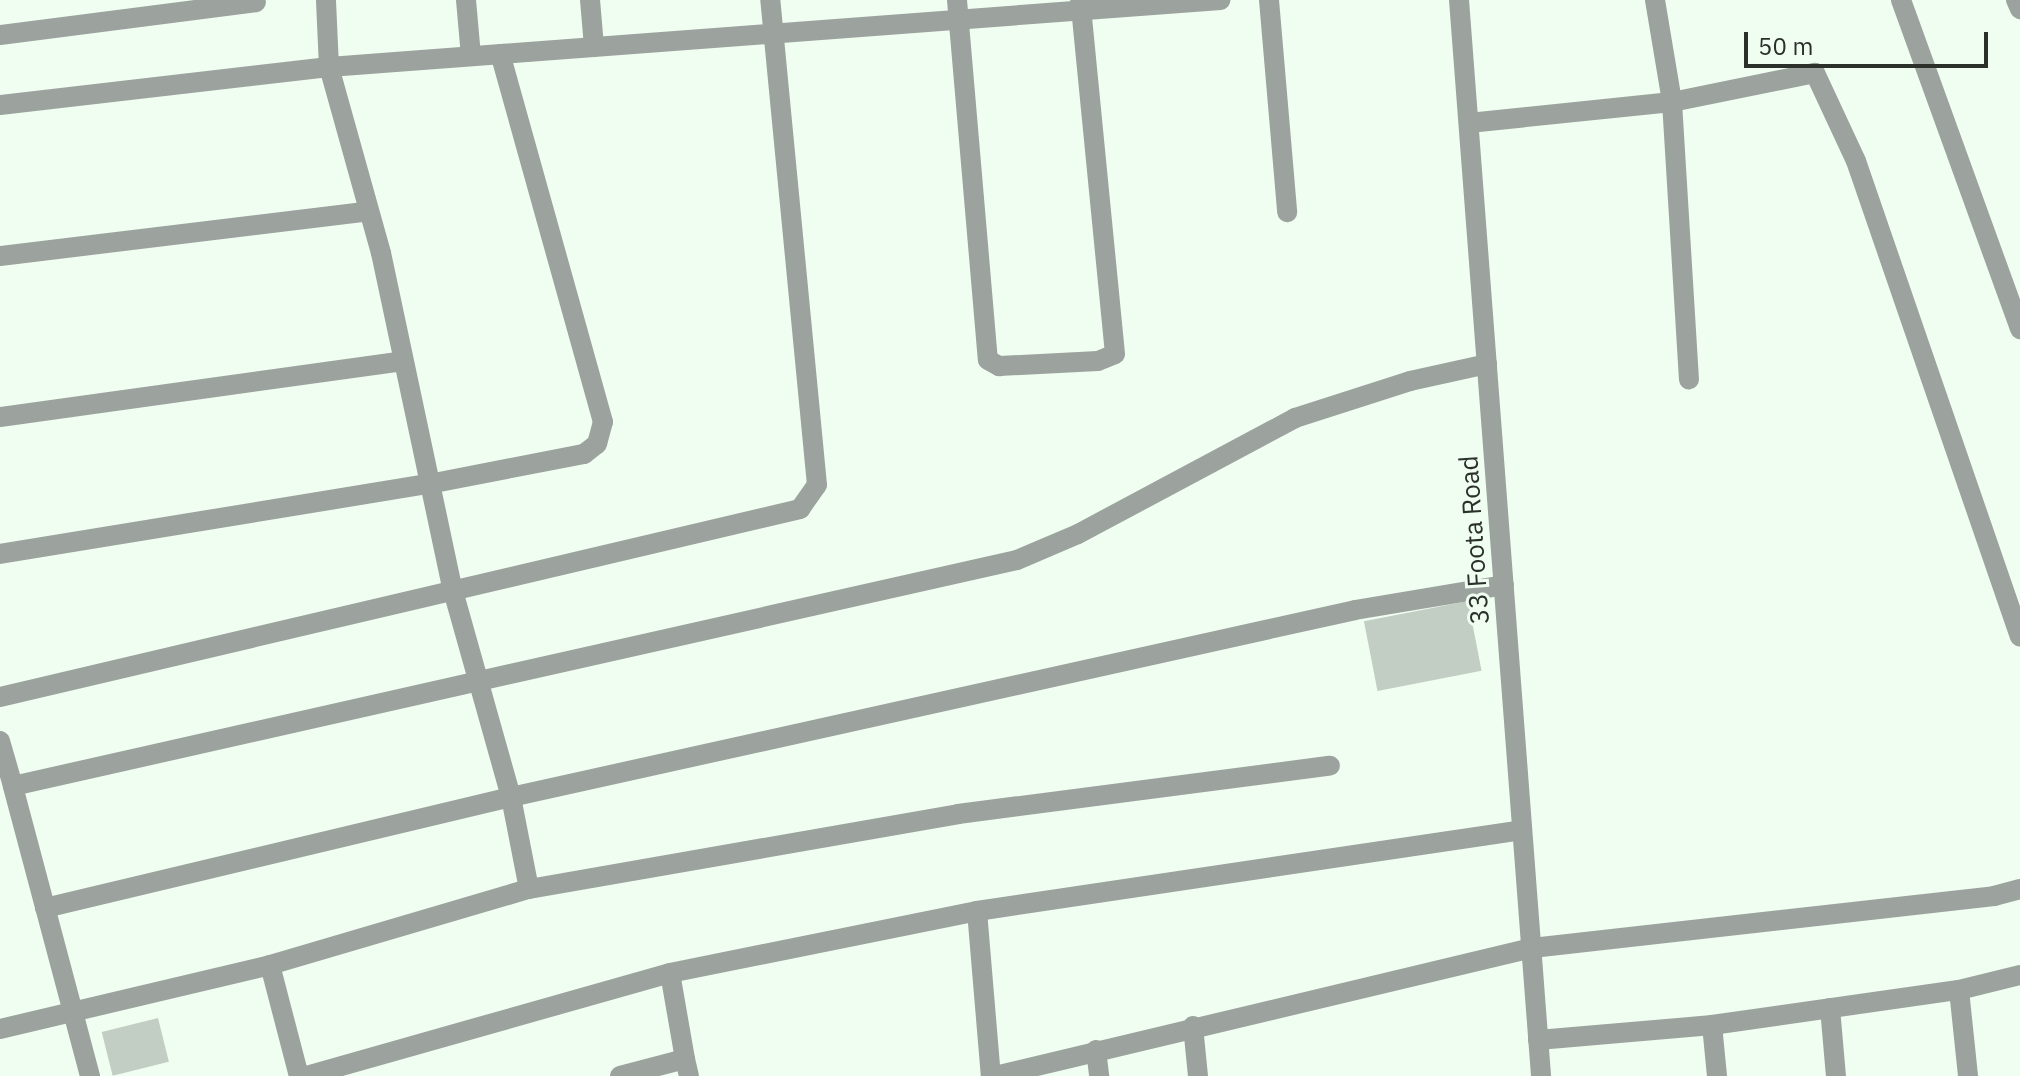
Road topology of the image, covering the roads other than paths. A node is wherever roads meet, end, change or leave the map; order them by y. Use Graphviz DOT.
graph roads {
  1 [pos="326,0"];
  2 [pos="466,0"];
  3 [pos="590,0"];
  4 [pos="770,0"];
  5 [pos="1220,0"];
  6 [pos="1269,0"];
  7 [pos="1459,0"];
  8 [pos="1655,0"];
  9 [pos="1901,0"];
  10 [pos="2016,0"];
  11 [pos="256,2"];
  12 [pos="1080,5"];
  13 [pos="2020,9"];
  14 [pos="958,10"];
  15 [pos="773,34"];
  16 [pos="0,35"];
  17 [pos="594,47"];
  18 [pos="500,54"];
  19 [pos="471,56"];
  20 [pos="329,67"];
  21 [pos="1672,102"];
  22 [pos="0,105"];
  23 [pos="1469,123"];
  24 [pos="366,212"];
  25 [pos="1287,212"];
  26 [pos="0,256"];
  27 [pos="2020,329"];
  28 [pos="403,361"];
  29 [pos="1487,364"];
  30 [pos="1689,379"];
  31 [pos="0,417"];
  32 [pos="429,484"];
  33 [pos="0,554"];
  34 [pos="1504,585"];
  35 [pos="452,587"];
  36 [pos="2020,637"];
  37 [pos="478,684"];
  38 [pos="0,697"];
  39 [pos="0,741"];
  40 [pos="1330,766"];
  41 [pos="13,786"];
  42 [pos="511,797"];
  43 [pos="1522,830"];
  44 [pos="529,889"];
  45 [pos="2020,889"];
  46 [pos="45,908"];
  47 [pos="977,911"];
  48 [pos="1532,948"];
  49 [pos="270,965"];
  50 [pos="670,973"];
  51 [pos="2020,975"];
  52 [pos="1959,990"];
  53 [pos="1830,1008"];
  54 [pos="72,1011"];
  55 [pos="1712,1025"];
  56 [pos="1193,1026"];
  57 [pos="0,1029"];
  58 [pos="1538,1040"];
  59 [pos="1096,1050"];
  60 [pos="687,1068"];
  61 [pos="90,1076"];
  62 [pos="299,1076"];
  63 [pos="306,1076"];
  64 [pos="620,1076"];
  65 [pos="993,1076"];
  66 [pos="1099,1076"];
  67 [pos="1198,1076"];
  68 [pos="1541,1076"];
  69 [pos="1717,1076"];
  70 [pos="1836,1076"];
  71 [pos="1968,1076"];
  1 -- 20 [label="street"];
  2 -- 19 [label="street"];
  3 -- 17 [label="street"];
  4 -- 15 [label="street"];
  5 -- 12 [label="street"];
  6 -- 25 [label="street"];
  7 -- 23 [label="street, 33 Foota Road"];
  8 -- 21 [label="street"];
  9 -- 27 [label="street"];
  10 -- 13 [label="street"];
  11 -- 16 [label="street"];
  12 -- 14 [label="street"];
  12 -- 14 [label="street"];
  14 -- 15 [label="street"];
  15 -- 17 [label="street"];
  15 -- 35 [label="street"];
  17 -- 18 [label="street"];
  18 -- 19 [label="street"];
  18 -- 32 [label="street"];
  19 -- 20 [label="street"];
  20 -- 22 [label="street"];
  20 -- 24 [label="street"];
  21 -- 23 [label="street"];
  21 -- 30 [label="street"];
  21 -- 36 [label="street"];
  23 -- 29 [label="street, 33 Foota Road"];
  24 -- 26 [label="street"];
  24 -- 28 [label="street"];
  28 -- 31 [label="street"];
  28 -- 32 [label="street"];
  29 -- 34 [label="street, 33 Foota Road"];
  29 -- 37 [label="street"];
  32 -- 33 [label="street"];
  32 -- 35 [label="street"];
  34 -- 42 [label="street"];
  34 -- 43 [label="street, 33 Foota Road"];
  35 -- 37 [label="street"];
  35 -- 38 [label="street"];
  37 -- 41 [label="street"];
  37 -- 42 [label="street"];
  39 -- 41 [label="street"];
  40 -- 44 [label="street"];
  41 -- 46 [label="street"];
  42 -- 44 [label="street"];
  42 -- 46 [label="street"];
  43 -- 47 [label="street"];
  43 -- 48 [label="street, 33 Foota Road"];
  44 -- 49 [label="street"];
  45 -- 48 [label="street"];
  46 -- 54 [label="street"];
  47 -- 50 [label="street"];
  47 -- 65 [label="street"];
  48 -- 56 [label="street"];
  48 -- 58 [label="street, 33 Foota Road"];
  49 -- 54 [label="street"];
  49 -- 62 [label="street"];
  50 -- 60 [label="street"];
  50 -- 63 [label="street"];
  51 -- 52 [label="street"];
  52 -- 53 [label="street"];
  52 -- 71 [label="street"];
  53 -- 55 [label="street"];
  53 -- 70 [label="street"];
  54 -- 57 [label="street"];
  54 -- 61 [label="street"];
  55 -- 58 [label="street"];
  55 -- 69 [label="street"];
  56 -- 59 [label="street"];
  56 -- 67 [label="street"];
  58 -- 68 [label="street, 33 Foota Road"];
  59 -- 65 [label="street"];
  59 -- 66 [label="street"];
  60 -- 64 [label="street"];
}
